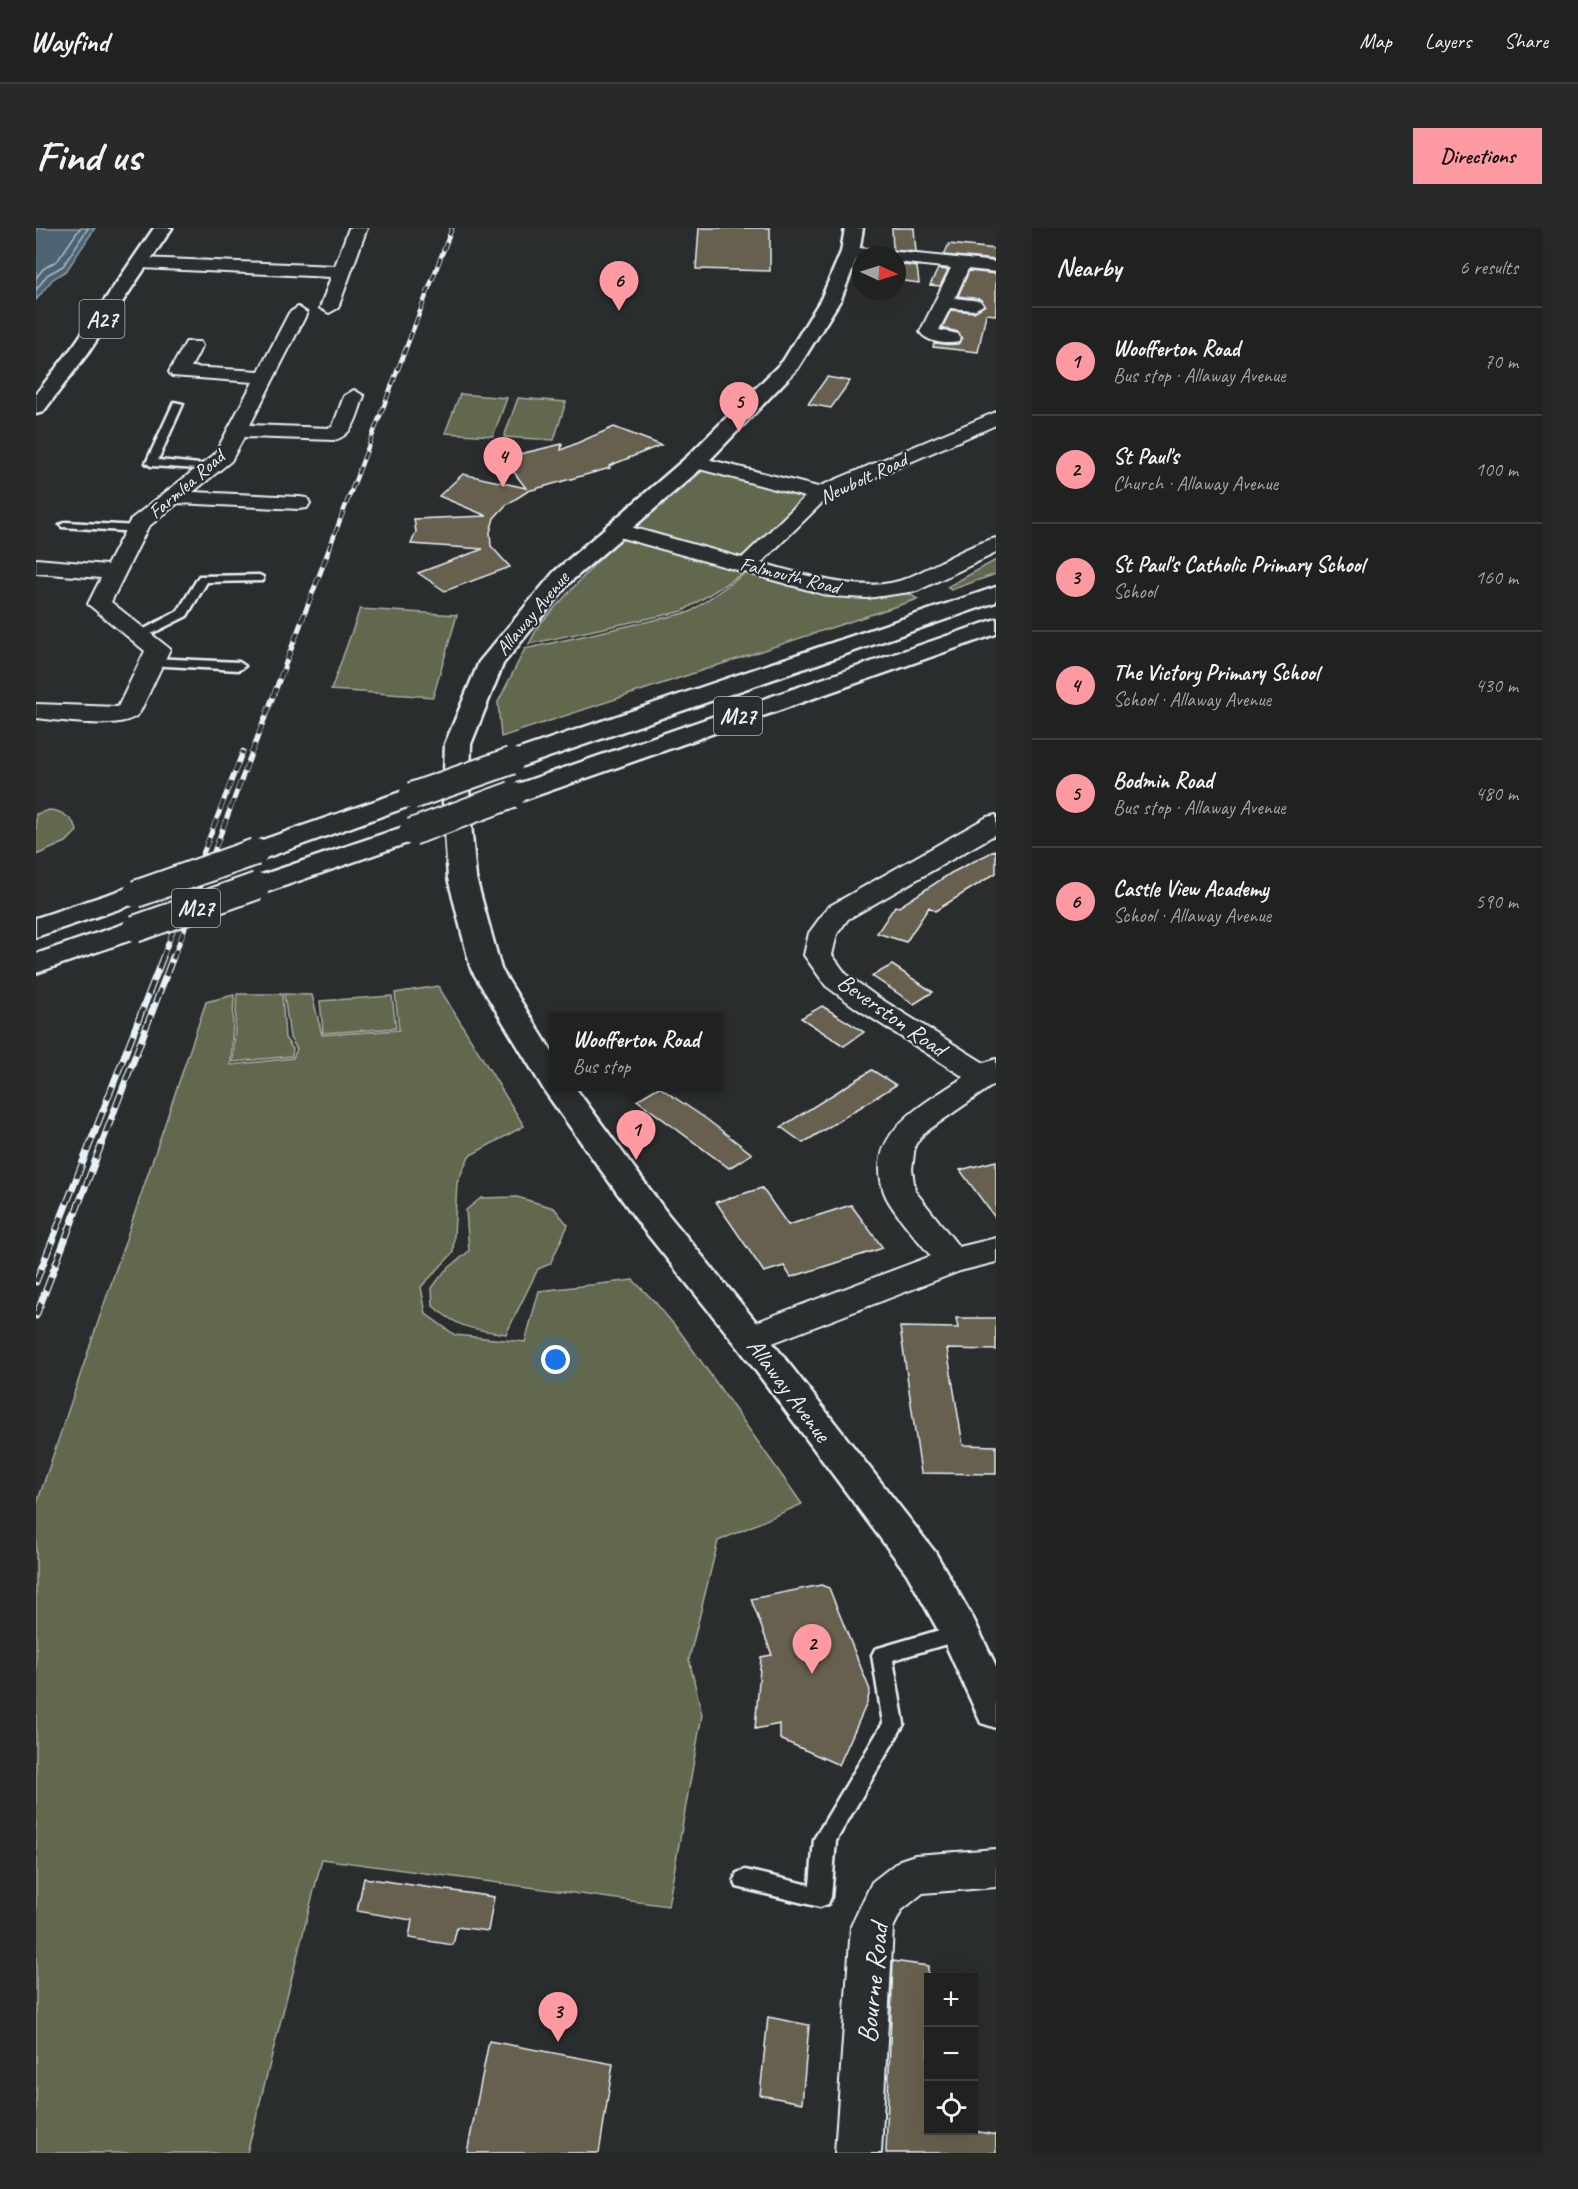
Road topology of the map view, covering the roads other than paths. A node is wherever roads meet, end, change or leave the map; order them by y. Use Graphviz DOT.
graph roads {
  1 [pos="163,228"];
  2 [pos="358,228"];
  3 [pos="854,228"];
  4 [pos="850,252"];
  5 [pos="906,258"];
  6 [pos="141,263"];
  7 [pos="962,263"];
  8 [pos="996,267"];
  9 [pos="342,272"];
  10 [pos="943,302"];
  11 [pos="974,305"];
  12 [pos="329,308"];
  13 [pos="298,313"];
  14 [pos="951,338"];
  15 [pos="193,346"];
  16 [pos="266,377"];
  17 [pos="354,396"];
  18 [pos="177,404"];
  19 [pos="36,408"];
  20 [pos="996,418"];
  21 [pos="237,431"];
  22 [pos="695,462"];
  23 [pos="210,468"];
  24 [pos="820,494"];
  25 [pos="175,497"];
  26 [pos="299,503"];
  27 [pos="66,525"];
  28 [pos="137,529"];
  29 [pos="616,529"];
  30 [pos="996,545"];
  31 [pos="748,565"];
  32 [pos="36,566"];
  33 [pos="113,572"];
  34 [pos="259,579"];
  35 [pos="996,594"];
  36 [pos="996,626"];
  37 [pos="139,635"];
  38 [pos="152,662"];
  39 [pos="239,666"];
  40 [pos="36,711"];
  41 [pos="996,823"];
  42 [pos="36,928"];
  43 [pos="36,964"];
  44 [pos="549,1073"];
  45 [pos="990,1073"];
  46 [pos="561,1091"];
  47 [pos="996,1250"];
  48 [pos="952,1261"];
  49 [pos="750,1338"];
  50 [pos="960,1632"];
  51 [pos="996,1710"];
  52 [pos="996,1868"];
  53 [pos="745,1880"];
  54 [pos="858,2153"];
  1 -- 6 [label="main road, A27"];
  2 -- 9 [label="street"];
  3 -- 4 [label="main road, Allaway Avenue"];
  4 -- 22 [label="main road, Allaway Avenue"];
  5 -- 7 [label="street"];
  6 -- 9 [label="street"];
  6 -- 19 [label="main road, A27"];
  7 -- 8 [label="street"];
  7 -- 10 [label="street"];
  9 -- 12 [label="street"];
  10 -- 11 [label="street"];
  10 -- 14 [label="street"];
  13 -- 16 [label="street, Farmlea Road"];
  15 -- 16 [label="street"];
  16 -- 21 [label="street, Farmlea Road"];
  17 -- 21 [label="street"];
  18 -- 23 [label="lane"];
  20 -- 24 [label="street, Newbolt Road"];
  21 -- 23 [label="street, Farmlea Road"];
  22 -- 24 [label="street"];
  22 -- 29 [label="main road, Allaway Avenue"];
  23 -- 25 [label="street, Farmlea Road"];
  24 -- 31 [label="street, Newbolt Road"];
  25 -- 26 [label="street"];
  25 -- 28 [label="street, Farmlea Road"];
  27 -- 28 [label="lane"];
  28 -- 33 [label="street, Farmlea Road"];
  29 -- 31 [label="street, Falmouth Road"];
  29 -- 44 [label="main road, Allaway Avenue"];
  30 -- 31 [label="street, Falmouth Road"];
  32 -- 33 [label="street"];
  33 -- 37 [label="street, Farmlea Road"];
  34 -- 37 [label="lane"];
  35 -- 42 [label="main road, M27, bridge"];
  36 -- 43 [label="main road, M27, bridge"];
  37 -- 38 [label="street, Farmlea Road"];
  38 -- 39 [label="lane"];
  38 -- 40 [label="street"];
  41 -- 45 [label="street, Beverston Road"];
  45 -- 48 [label="street"];
  46 -- 49 [label="main road, Allaway Avenue"];
  47 -- 48 [label="street"];
  48 -- 49 [label="street"];
  49 -- 50 [label="main road, Allaway Avenue"];
  50 -- 51 [label="main road, Allaway Avenue"];
  50 -- 53 [label="lane"];
  52 -- 54 [label="street, Bourne Road"];
}
